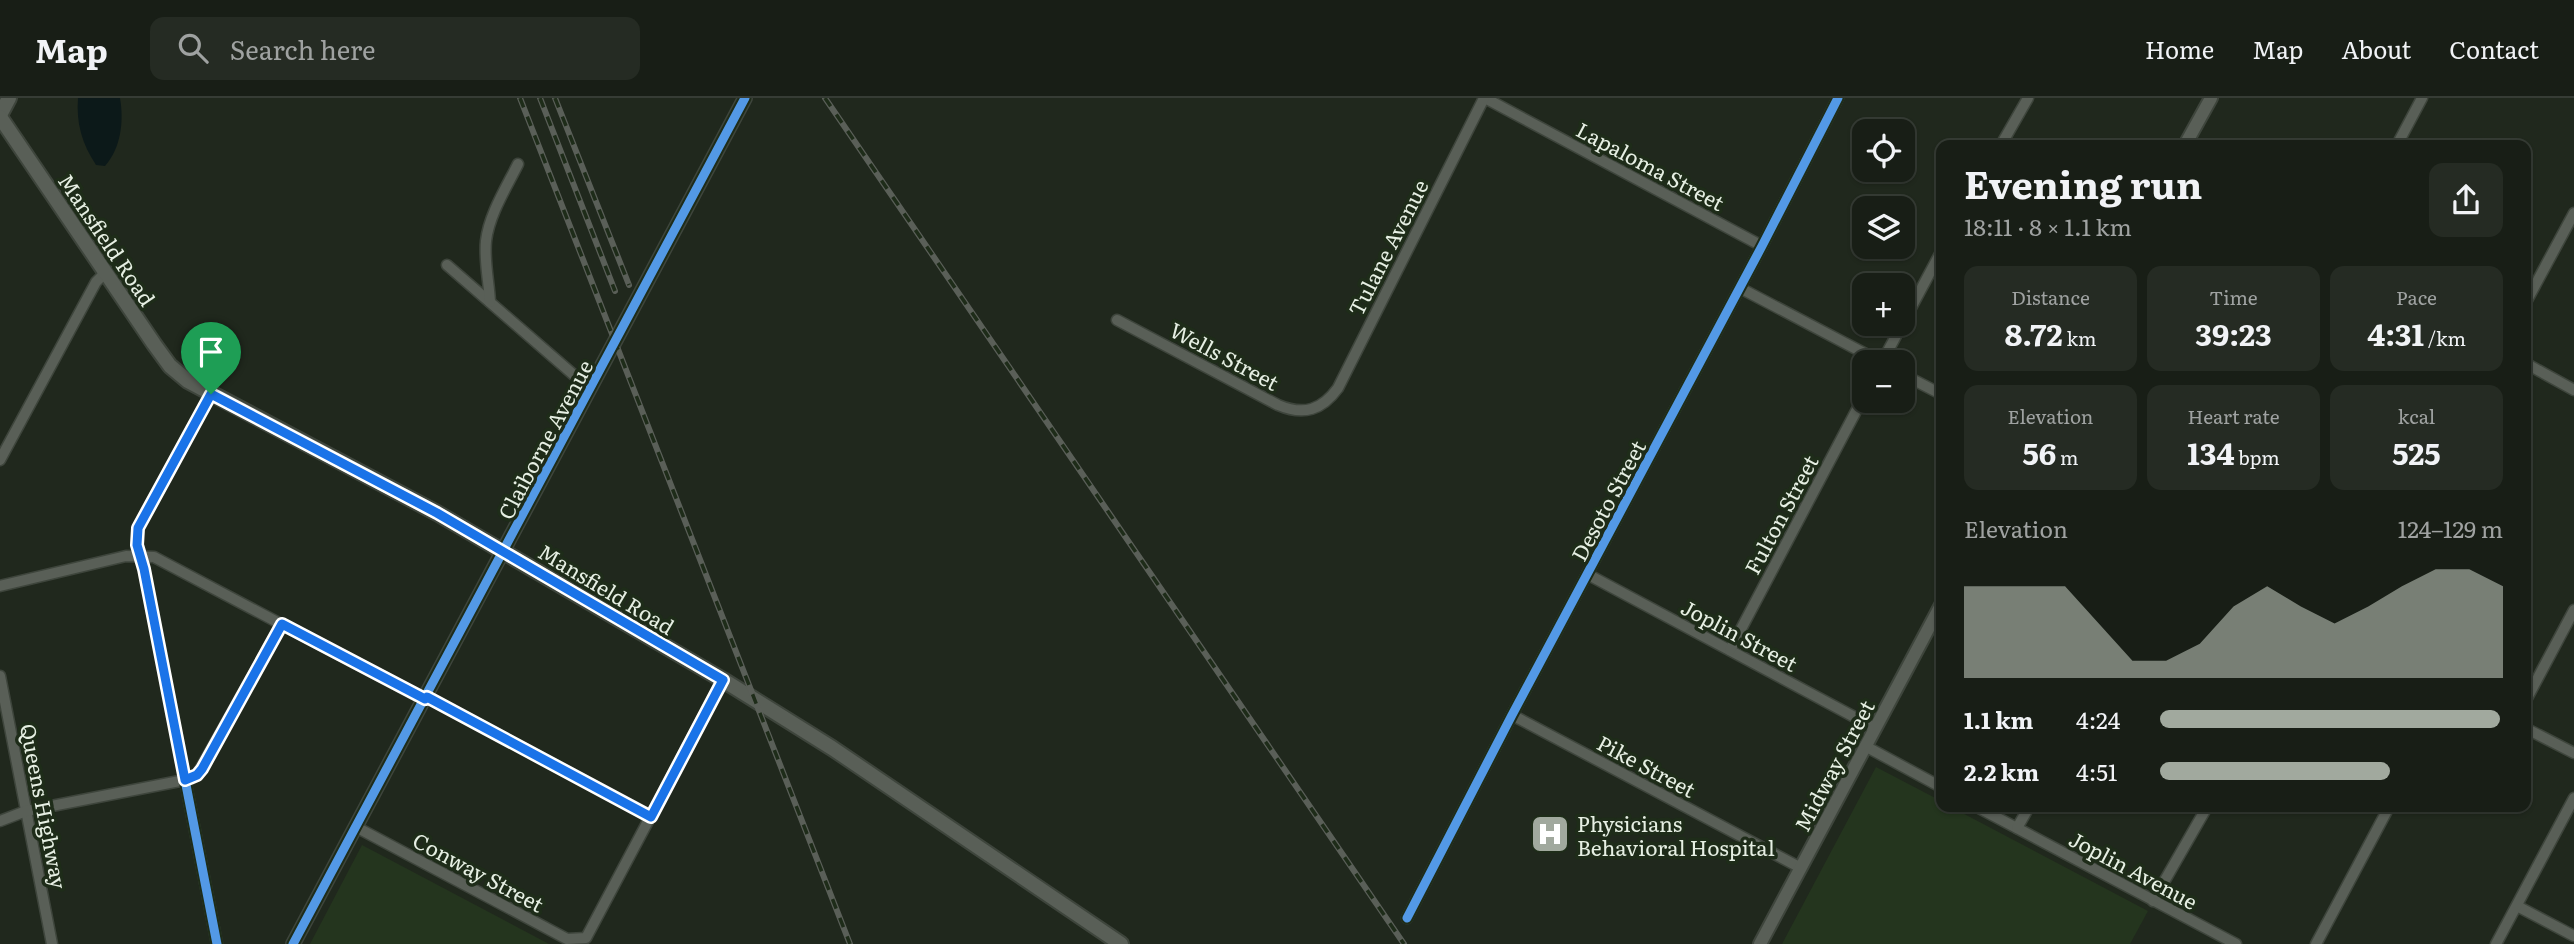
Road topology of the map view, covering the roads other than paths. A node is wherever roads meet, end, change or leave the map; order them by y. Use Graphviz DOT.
graph roads {
  1 [pos="9,98"];
  2 [pos="745,98"];
  3 [pos="1484,98"];
  4 [pos="1838,98"];
  5 [pos="2028,98"];
  6 [pos="2211,98"];
  7 [pos="2422,98"];
  8 [pos="0,116"];
  9 [pos="2004,140"];
  10 [pos="2188,140"];
  11 [pos="2400,140"];
  12 [pos="518,164"];
  13 [pos="2574,213"];
  14 [pos="1762,246"];
  15 [pos="1936,261"];
  16 [pos="447,265"];
  17 [pos="106,272"];
  18 [pos="1740,288"];
  19 [pos="2531,293"];
  20 [pos="490,302"];
  21 [pos="1117,320"];
  22 [pos="1858,350"];
  23 [pos="1888,350"];
  24 [pos="2531,366"];
  25 [pos="1915,381"];
  26 [pos="590,389"];
  27 [pos="2574,390"];
  28 [pos="1936,391"];
  29 [pos="211,394"];
  30 [pos="1318,408"];
  31 [pos="1855,413"];
  32 [pos="0,460"];
  33 [pos="503,551"];
  34 [pos="141,555"];
  35 [pos="1587,574"];
  36 [pos="0,586"];
  37 [pos="2574,610"];
  38 [pos="1936,614"];
  39 [pos="282,624"];
  40 [pos="1730,650"];
  41 [pos="0,676"];
  42 [pos="723,680"];
  43 [pos="2531,691"];
  44 [pos="426,698"];
  45 [pos="1512,715"];
  46 [pos="1875,728"];
  47 [pos="2531,731"];
  48 [pos="1866,746"];
  49 [pos="2574,754"];
  50 [pos="185,780"];
  51 [pos="1936,784"];
  52 [pos="2574,797"];
  53 [pos="26,811"];
  54 [pos="1987,812"];
  55 [pos="2026,812"];
  56 [pos="2204,812"];
  57 [pos="2386,812"];
  58 [pos="651,817"];
  59 [pos="0,821"];
  60 [pos="356,827"];
  61 [pos="2017,828"];
  62 [pos="1801,868"];
  63 [pos="2153,901"];
  64 [pos="2517,905"];
  65 [pos="1407,918"];
  66 [pos="2574,936"];
  67 [pos="2221,940"];
  68 [pos="52,944"];
  69 [pos="217,944"];
  70 [pos="293,944"];
  71 [pos="1121,944"];
  72 [pos="1760,944"];
  73 [pos="2236,944"];
  74 [pos="2316,944"];
  75 [pos="2496,944"];
  1 -- 8 [label="main road"];
  2 -- 26 [label="street, Claiborne Avenue"];
  3 -- 14 [label="street, Lapaloma Street"];
  3 -- 30 [label="street, Tulane Avenue"];
  4 -- 14 [label="street, Desoto Street"];
  5 -- 9 [label="street"];
  6 -- 10 [label="street"];
  7 -- 11 [label="street"];
  8 -- 17 [label="main road, Mansfield Road"];
  12 -- 20 [label="street"];
  13 -- 19 [label="street"];
  14 -- 18 [label="street, Desoto Street"];
  15 -- 23 [label="street"];
  16 -- 20 [label="street"];
  17 -- 29 [label="main road, Mansfield Road"];
  17 -- 32 [label="street"];
  18 -- 22 [label="street"];
  18 -- 35 [label="street, Desoto Street"];
  20 -- 26 [label="street"];
  21 -- 30 [label="street, Wells Street"];
  24 -- 27 [label="street"];
  25 -- 28 [label="street"];
  26 -- 33 [label="street, Claiborne Avenue"];
  29 -- 33 [label="main road, Mansfield Road"];
  29 -- 34 [label="street"];
  31 -- 40 [label="street, Fulton Street"];
  33 -- 42 [label="main road, Mansfield Road"];
  33 -- 44 [label="street, Claiborne Avenue"];
  34 -- 36 [label="street"];
  34 -- 39 [label="street"];
  34 -- 50 [label="street"];
  35 -- 40 [label="street, Joplin Street"];
  35 -- 45 [label="street, Desoto Street"];
  37 -- 43 [label="street"];
  38 -- 46 [label="street, Midway Street"];
  39 -- 44 [label="street"];
  39 -- 50 [label="street"];
  40 -- 46 [label="street, Joplin Street"];
  41 -- 53 [label="street, Queens Highway"];
  42 -- 58 [label="street"];
  42 -- 71 [label="main road, Mansfield Road"];
  44 -- 58 [label="street"];
  44 -- 60 [label="street, Claiborne Avenue"];
  45 -- 62 [label="street, Pike Street"];
  45 -- 65 [label="street, Desoto Street"];
  46 -- 48 [label="street, Midway Street"];
  47 -- 49 [label="street"];
  48 -- 51 [label="street"];
  48 -- 62 [label="street, Midway Street"];
  50 -- 53 [label="street"];
  50 -- 69 [label="street"];
  52 -- 64 [label="street"];
  53 -- 59 [label="street"];
  53 -- 68 [label="street, Queens Highway"];
  54 -- 61 [label="street, Joplin Avenue"];
  55 -- 61 [label="street"];
  56 -- 63 [label="street"];
  57 -- 74 [label="street"];
  58 -- 60 [label="street, Conway Street"];
  60 -- 70 [label="street, Claiborne Avenue"];
  61 -- 63 [label="street, Joplin Avenue"];
  62 -- 72 [label="street, Midway Street"];
  63 -- 67 [label="street, Joplin Avenue"];
  64 -- 66 [label="street"];
  64 -- 75 [label="street"];
  67 -- 73 [label="street, Joplin Avenue"];
}
